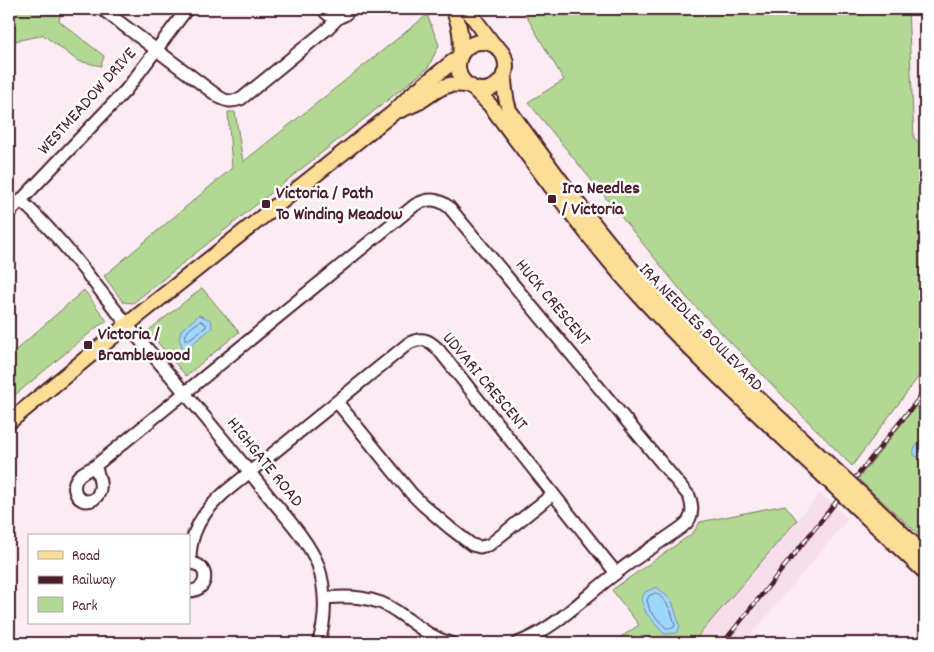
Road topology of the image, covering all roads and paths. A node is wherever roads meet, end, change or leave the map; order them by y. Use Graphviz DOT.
graph roads {
  1 [pos="102,9"];
  2 [pos="187,9"];
  3 [pos="323,9"];
  4 [pos="350,9"];
  5 [pos="453,9"];
  6 [pos="467,9"];
  7 [pos="338,18"];
  8 [pos="493,44"];
  9 [pos="156,50"];
  10 [pos="460,56"];
  11 [pos="504,74"];
  12 [pos="471,87"];
  13 [pos="393,113"];
  14 [pos="21,201"];
  15 [pos="9,214"];
  16 [pos="128,325"];
  17 [pos="185,393"];
  18 [pos="336,402"];
  19 [pos="9,422"];
  20 [pos="95,466"];
  21 [pos="250,472"];
  22 [pos="832,476"];
  23 [pos="554,494"];
  24 [pos="860,502"];
  25 [pos="925,555"];
  26 [pos="190,563"];
  27 [pos="925,572"];
  28 [pos="616,573"];
  29 [pos="190,591"];
  30 [pos="325,598"];
  31 [pos="318,643"];
  32 [pos="450,643"];
  33 [pos="517,643"];
  1 -- 9 [label="street"];
  2 -- 9 [label="street, WESTMEADOW DRIVE"];
  3 -- 7 [label="street"];
  4 -- 7 [label="street"];
  5 -- 10 [label="main road"];
  6 -- 8 [label="main road"];
  7 -- 9 [label="street"];
  8 -- 10 [label="main road"];
  8 -- 11 [label="main road"];
  9 -- 14 [label="street, WESTMEADOW DRIVE"];
  10 -- 12 [label="main road"];
  10 -- 13 [label="main road"];
  11 -- 12 [label="main road"];
  11 -- 22 [label="main road, IRA NEEDLES BOULEVARD"];
  12 -- 13 [label="main road"];
  12 -- 22 [label="main road, IRA NEEDLES BOULEVARD"];
  13 -- 16 [label="main road"];
  14 -- 15 [label="street, WESTMEADOW DRIVE"];
  14 -- 16 [label="street, HIGHGATE ROAD"];
  16 -- 17 [label="street, HIGHGATE ROAD"];
  16 -- 19 [label="main road"];
  17 -- 20 [label="street, HUCK CRESCENT"];
  17 -- 21 [label="street, HIGHGATE ROAD"];
  17 -- 28 [label="street, HUCK CRESCENT"];
  18 -- 21 [label="street, UDVARI CRESCENT"];
  18 -- 23 [label="street"];
  18 -- 23 [label="street, UDVARI CRESCENT"];
  21 -- 26 [label="street, UDVARI CRESCENT"];
  21 -- 30 [label="street, HIGHGATE ROAD"];
  22 -- 24 [label="main road, IRA NEEDLES BOULEVARD, bridge"];
  23 -- 28 [label="street, UDVARI CRESCENT"];
  24 -- 25 [label="main road, IRA NEEDLES BOULEVARD"];
  24 -- 27 [label="main road, IRA NEEDLES BOULEVARD"];
  26 -- 29 [label="street"];
  28 -- 33 [label="street, HUCK CRESCENT"];
  30 -- 31 [label="street, HIGHGATE ROAD"];
  30 -- 32 [label="street"];
}
